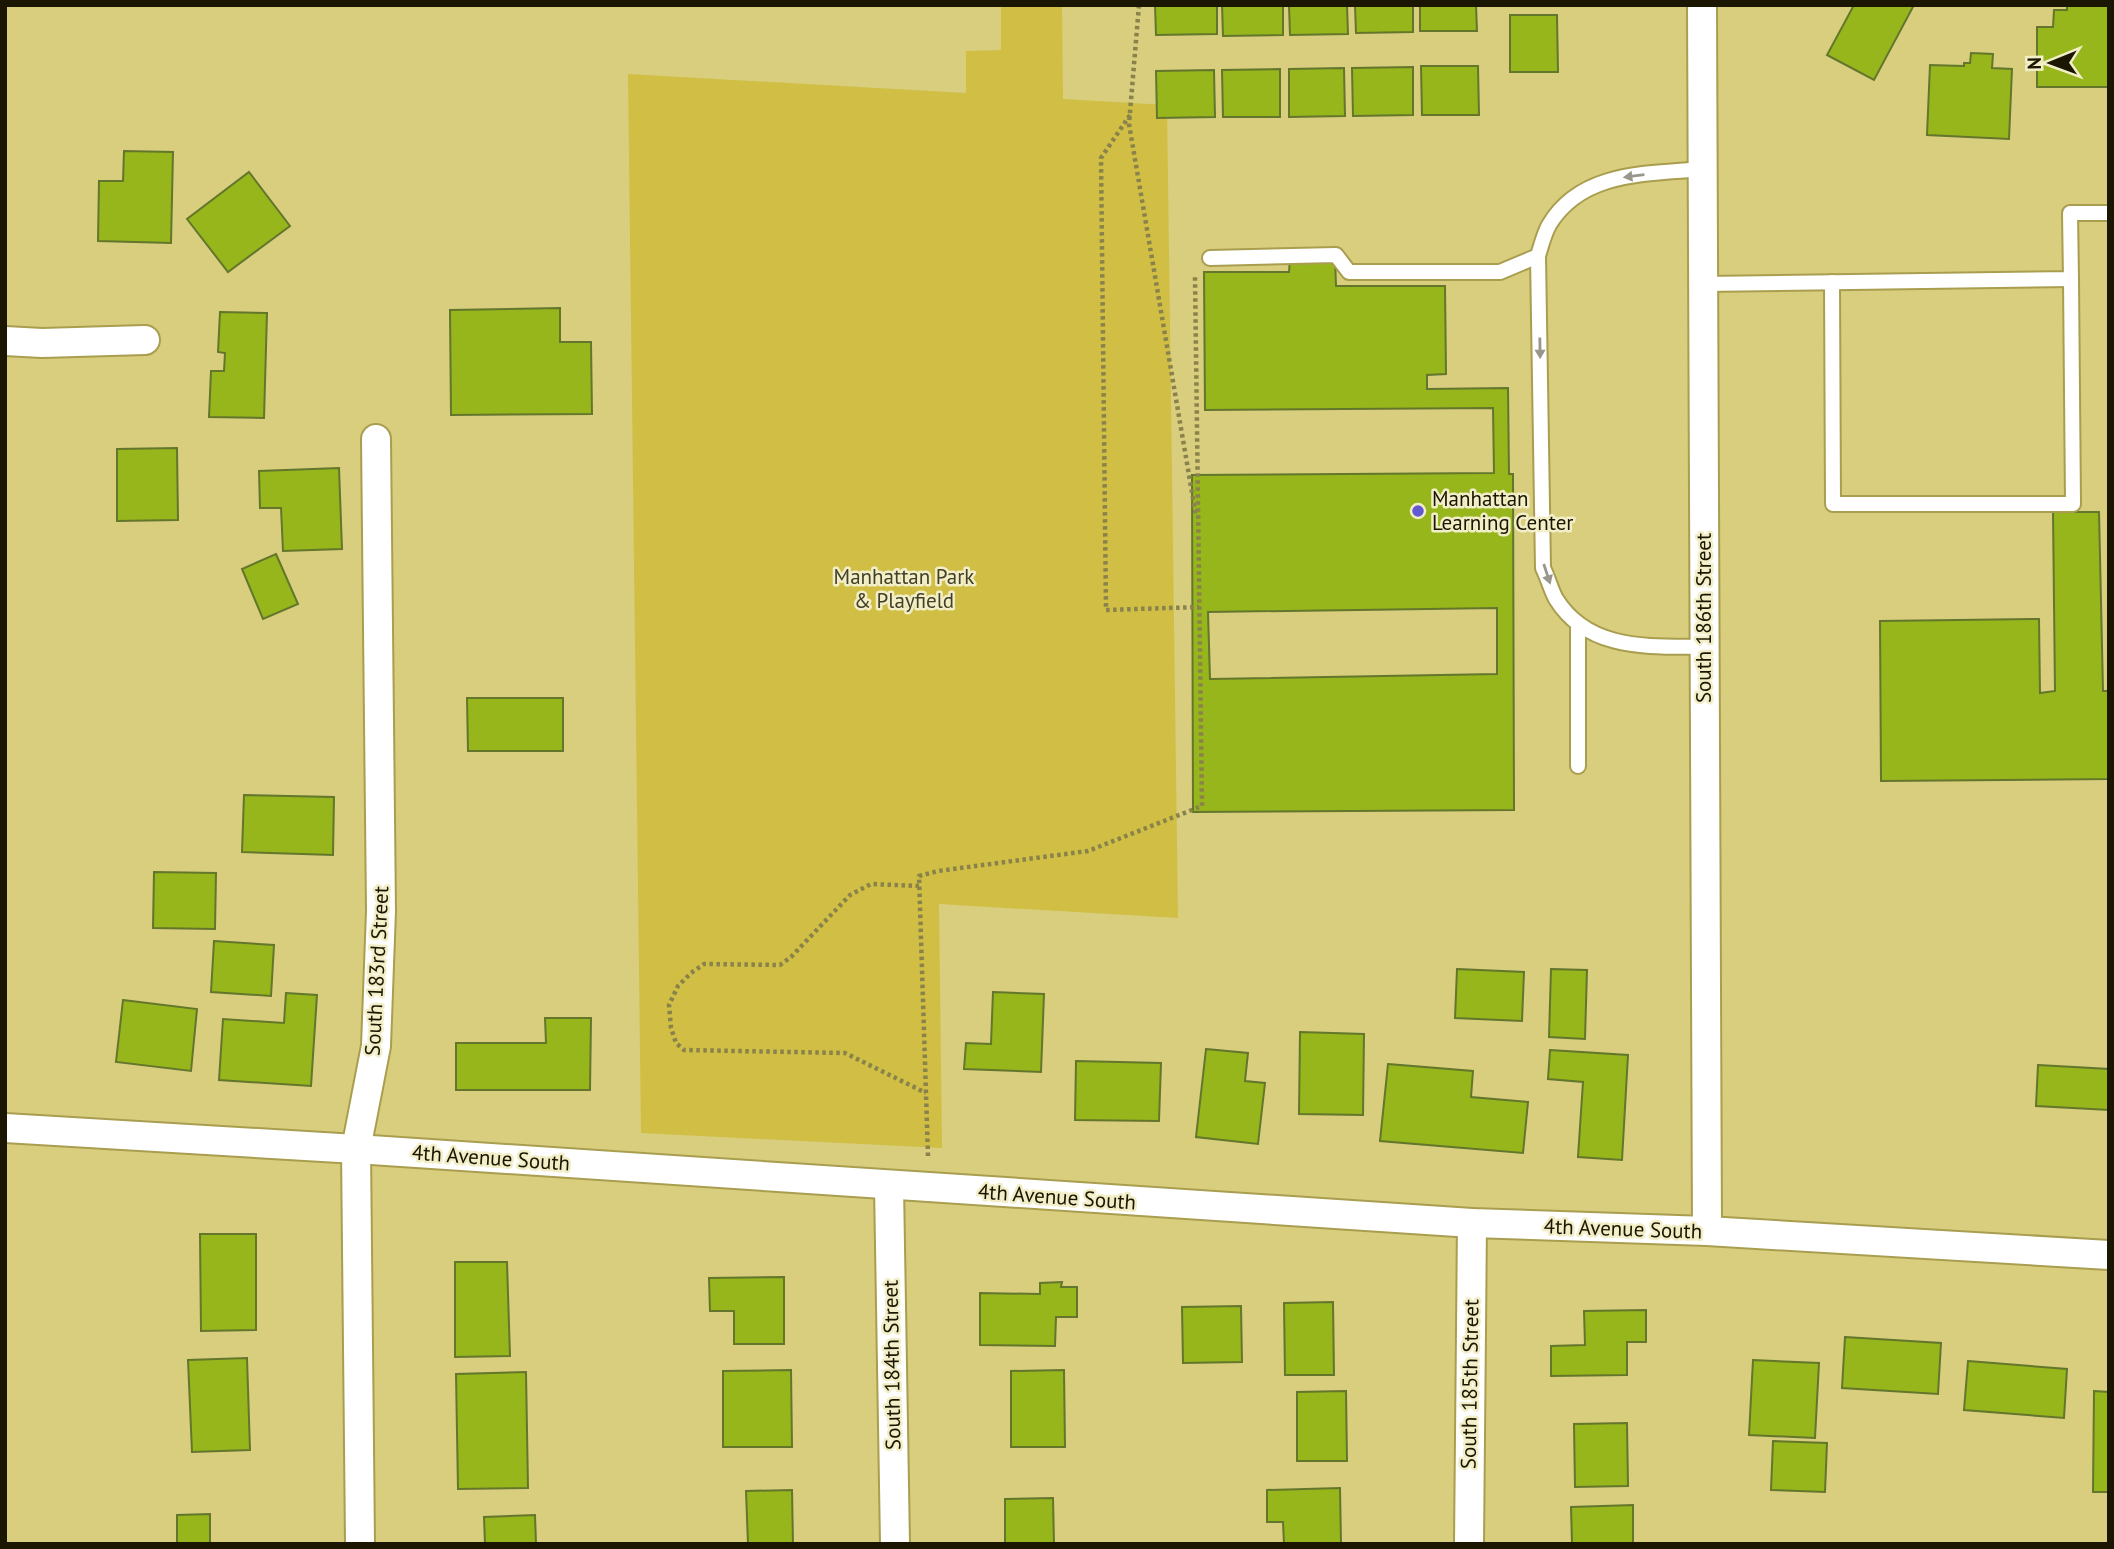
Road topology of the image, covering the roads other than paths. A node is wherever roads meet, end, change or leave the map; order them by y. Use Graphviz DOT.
graph roads {
  1 [pos="1702,5"];
  2 [pos="1702,169"];
  3 [pos="2109,213"];
  4 [pos="1538,256"];
  5 [pos="1210,258"];
  6 [pos="2071,279"];
  7 [pos="1832,282"];
  8 [pos="1703,284"];
  9 [pos="145,340"];
  10 [pos="5,341"];
  11 [pos="376,439"];
  12 [pos="1578,624"];
  13 [pos="1704,647"];
  14 [pos="1578,766"];
  15 [pos="5,1128"];
  16 [pos="356,1149"];
  17 [pos="889,1186"];
  18 [pos="1472,1223"];
  19 [pos="1707,1231"];
  20 [pos="2109,1255"];
  21 [pos="360,1544"];
  22 [pos="895,1544"];
  23 [pos="1469,1544"];
  1 -- 2 [label="street, South 186th Street"];
  2 -- 4 [label="lane, one-way"];
  2 -- 8 [label="street, South 186th Street"];
  3 -- 6 [label="lane"];
  4 -- 5 [label="lane"];
  4 -- 12 [label="lane, one-way"];
  6 -- 7 [label="lane"];
  6 -- 7 [label="lane"];
  7 -- 8 [label="lane"];
  8 -- 13 [label="street, South 186th Street"];
  9 -- 10 [label="street"];
  11 -- 16 [label="street, South 183rd Street"];
  12 -- 13 [label="lane"];
  12 -- 14 [label="lane"];
  13 -- 19 [label="street, South 186th Street"];
  15 -- 16 [label="street, 4th Avenue South"];
  16 -- 17 [label="street, 4th Avenue South"];
  16 -- 21 [label="street, South 183rd Street"];
  17 -- 18 [label="street, 4th Avenue South"];
  17 -- 22 [label="street, South 184th Street"];
  18 -- 19 [label="street, 4th Avenue South"];
  18 -- 23 [label="street, South 185th Street"];
  19 -- 20 [label="street, 4th Avenue South"];
}
